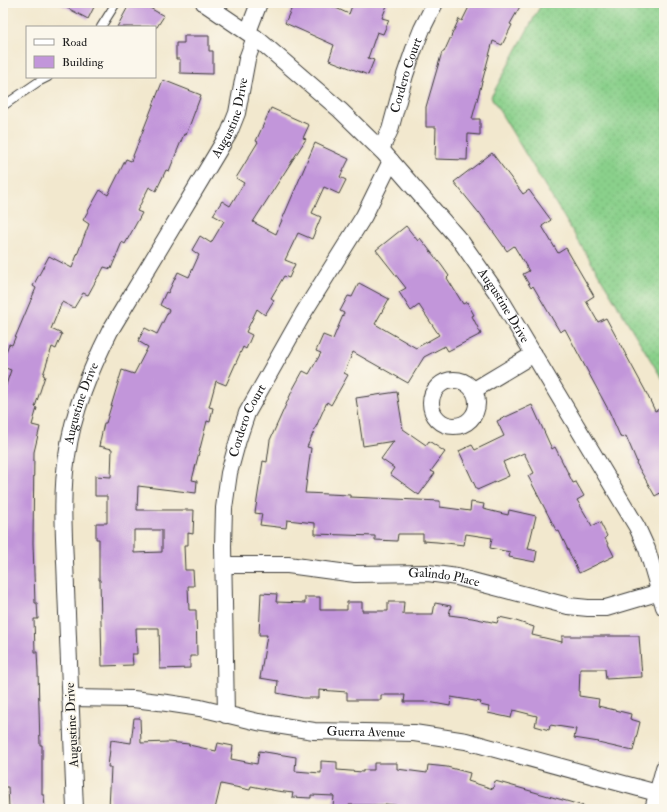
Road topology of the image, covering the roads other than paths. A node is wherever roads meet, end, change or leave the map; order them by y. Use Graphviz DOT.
graph roads {
  1 [pos="116,3"];
  2 [pos="204,3"];
  3 [pos="259,3"];
  4 [pos="435,3"];
  5 [pos="102,26"];
  6 [pos="251,35"];
  7 [pos="46,78"];
  8 [pos="3,106"];
  9 [pos="386,155"];
  10 [pos="534,354"];
  11 [pos="474,390"];
  12 [pos="224,565"];
  13 [pos="662,599"];
  14 [pos="70,698"];
  15 [pos="226,715"];
  16 [pos="664,768"];
  17 [pos="657,793"];
  18 [pos="76,809"];
  19 [pos="653,809"];
  1 -- 5 [label="lane"];
  2 -- 6 [label="street, Augustine Drive"];
  3 -- 6 [label="street, Augustine Drive"];
  4 -- 9 [label="street, Cordero Court"];
  6 -- 9 [label="street, Augustine Drive"];
  6 -- 14 [label="street, Augustine Drive"];
  7 -- 8 [label="lane"];
  9 -- 10 [label="street, Augustine Drive"];
  9 -- 12 [label="street, Cordero Court"];
  10 -- 11 [label="street"];
  10 -- 13 [label="street, Augustine Drive"];
  12 -- 13 [label="street, Galindo Place"];
  12 -- 15 [label="street, Cordero Court"];
  14 -- 15 [label="street, Guerra Avenue"];
  14 -- 18 [label="street, Augustine Drive"];
  15 -- 17 [label="street, Guerra Avenue"];
  16 -- 17 [label="street"];
  17 -- 19 [label="street"];
}
